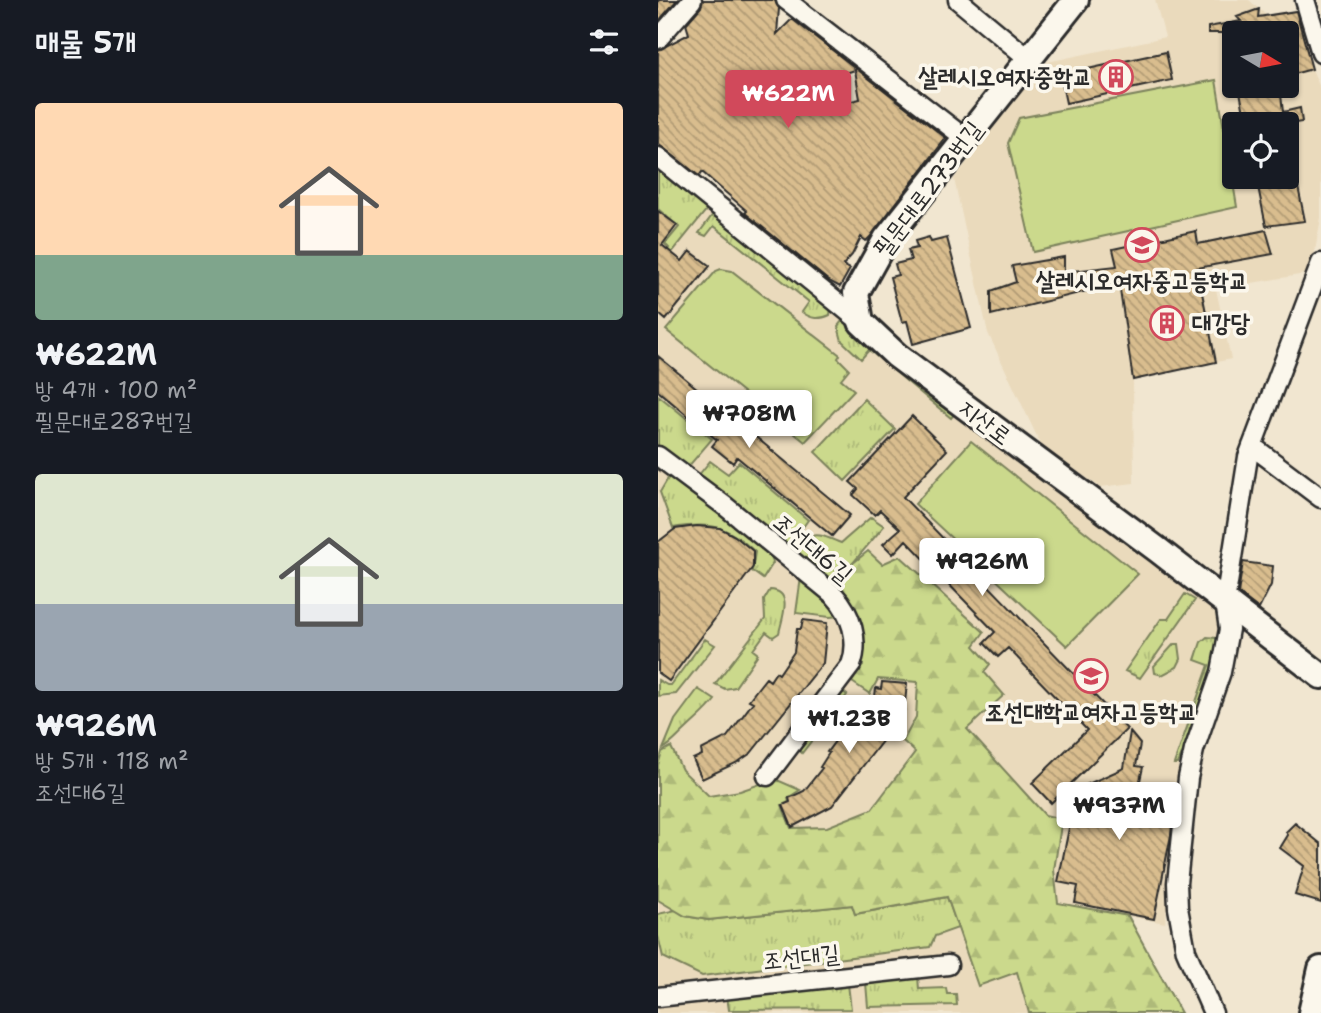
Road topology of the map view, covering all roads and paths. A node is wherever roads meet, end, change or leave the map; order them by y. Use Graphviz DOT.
graph roads {
  1 [pos="692,0"];
  2 [pos="786,0"];
  3 [pos="958,0"];
  4 [pos="1076,0"];
  5 [pos="1305,0"];
  6 [pos="658,40"];
  7 [pos="1321,53"];
  8 [pos="1029,59"];
  9 [pos="966,139"];
  10 [pos="658,157"];
  11 [pos="1321,263"];
  12 [pos="861,322"];
  13 [pos="1252,446"];
  14 [pos="658,456"];
  15 [pos="1321,498"];
  16 [pos="1225,602"];
  17 [pos="1321,676"];
  18 [pos="767,776"];
  19 [pos="948,965"];
  20 [pos="1321,969"];
  21 [pos="658,997"];
  22 [pos="1213,1013"];
  23 [pos="1311,1013"];
  1 -- 6 [label="street"];
  2 -- 9 [label="street"];
  3 -- 8 [label="street"];
  4 -- 8 [label="street, 필문대로273번길"];
  5 -- 7 [label="street"];
  8 -- 9 [label="street, 필문대로273번길"];
  9 -- 12 [label="street, 필문대로273번길"];
  10 -- 12 [label="street, 지산로"];
  11 -- 13 [label="street"];
  12 -- 16 [label="street, 지산로"];
  13 -- 15 [label="street"];
  13 -- 16 [label="street"];
  14 -- 18 [label="street, 조선대6길"];
  16 -- 17 [label="street, 지산로"];
  16 -- 22 [label="street"];
  19 -- 21 [label="street, 조선대길"];
  20 -- 23 [label="street"];
}
